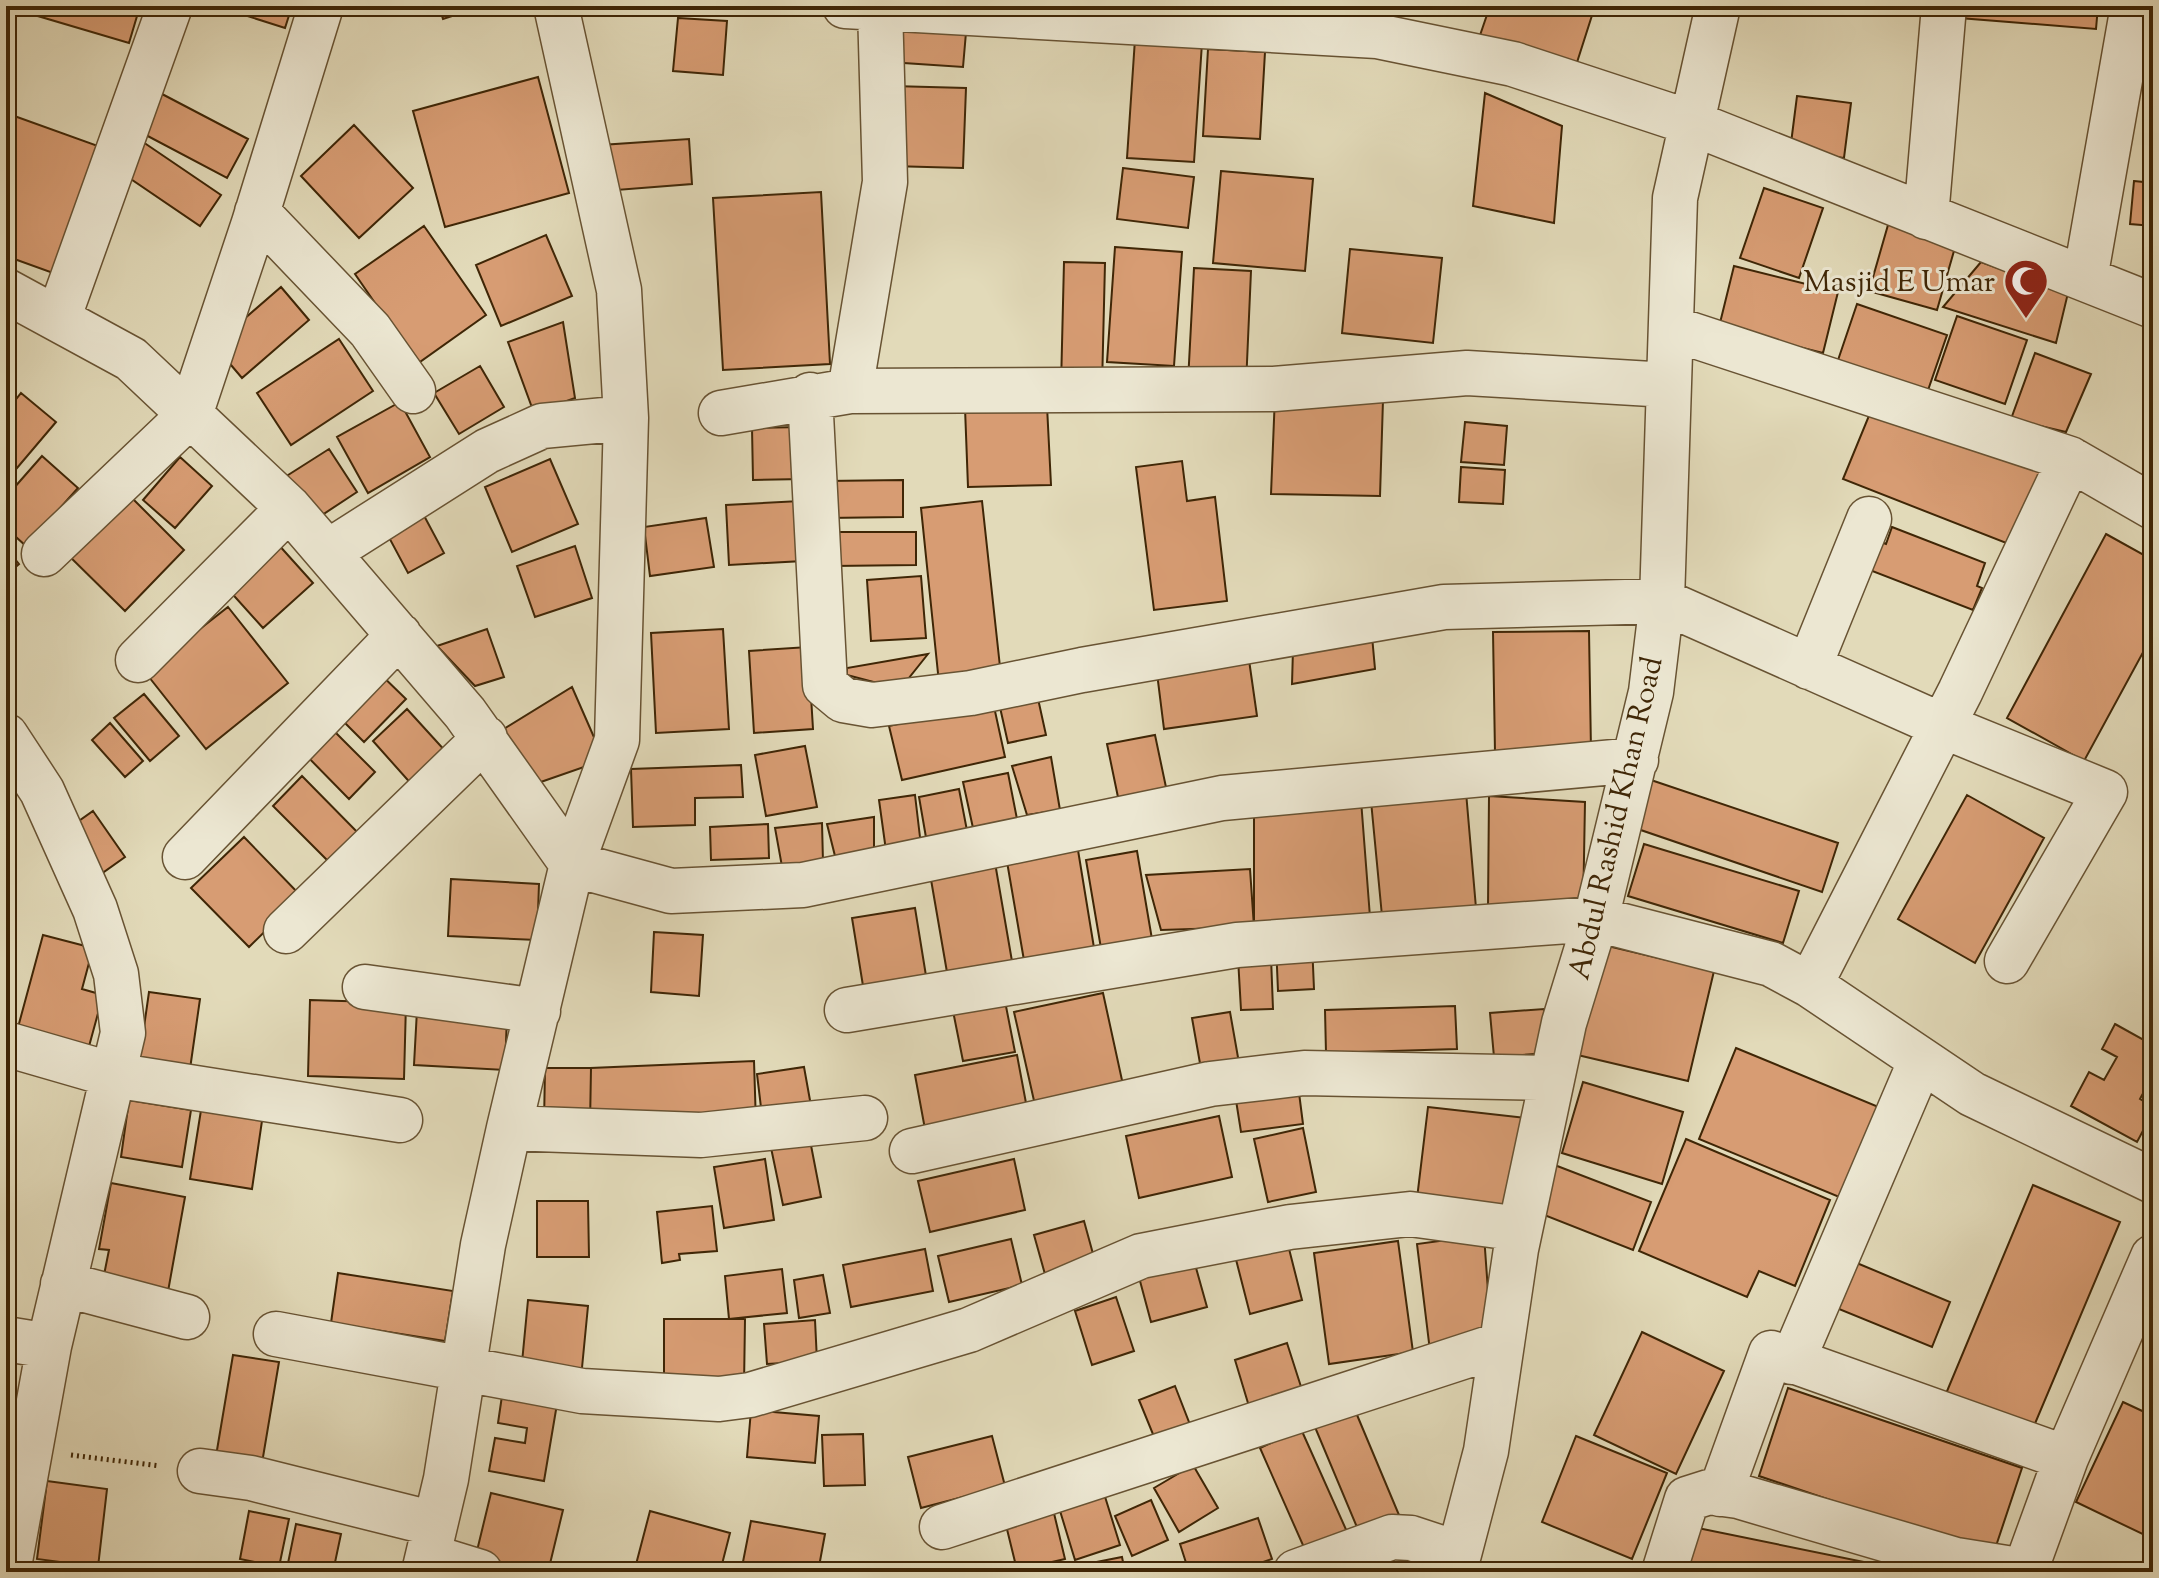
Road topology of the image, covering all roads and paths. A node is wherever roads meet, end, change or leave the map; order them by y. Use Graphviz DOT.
graph roads {
  1 [pos="170,6"];
  2 [pos="321,6"];
  3 [pos="556,6"];
  4 [pos="1718,6"];
  5 [pos="1944,6"];
  6 [pos="2133,6"];
  7 [pos="862,7"];
  8 [pos="1692,123"];
  9 [pos="257,212"];
  10 [pos="1926,217"];
  11 [pos="2085,279"];
  12 [pos="6,291"];
  13 [pos="2153,306"];
  14 [pos="58,319"];
  15 [pos="1671,328"];
  16 [pos="1668,385"];
  17 [pos="413,391"];
  18 [pos="830,393"];
  19 [pos="721,413"];
  20 [pos="190,415"];
  21 [pos="626,418"];
  22 [pos="2070,459"];
  23 [pos="2153,507"];
  24 [pos="289,508"];
  25 [pos="1869,519"];
  26 [pos="328,552"];
  27 [pos="44,554"];
  28 [pos="1662,601"];
  29 [pos="399,635"];
  30 [pos="138,660"];
  31 [pos="1809,667"];
  32 [pos="1943,726"];
  33 [pos="6,736"];
  34 [pos="485,738"];
  35 [pos="1636,760"];
  36 [pos="185,857"];
  37 [pos="572,864"];
  38 [pos="1596,919"];
  39 [pos="286,931"];
  40 [pos="2007,961"];
  41 [pos="1810,985"];
  42 [pos="365,987"];
  43 [pos="847,1010"];
  44 [pos="538,1011"];
  45 [pos="6,1044"];
  46 [pos="1921,1060"];
  47 [pos="113,1075"];
  48 [pos="1552,1078"];
  49 [pos="865,1118"];
  50 [pos="400,1120"];
  51 [pos="509,1128"];
  52 [pos="912,1151"];
  53 [pos="2153,1181"];
  54 [pos="1520,1229"];
  55 [pos="2153,1257"];
  56 [pos="63,1284"];
  57 [pos="187,1317"];
  58 [pos="276,1334"];
  59 [pos="6,1339"];
  60 [pos="1502,1344"];
  61 [pos="49,1346"];
  62 [pos="1792,1362"];
  63 [pos="463,1368"];
  64 [pos="30,1450"];
  65 [pos="2066,1458"];
  66 [pos="200,1471"];
  67 [pos="1720,1494"];
  68 [pos="942,1527"];
  69 [pos="429,1551"];
  70 [pos="1453,1563"];
  71 [pos="1954,1566"];
  72 [pos="2029,1571"];
  73 [pos="8,1572"];
  74 [pos="480,1572"];
  75 [pos="1296,1572"];
  76 [pos="1664,1572"];
  1 -- 14 [label="street"];
  2 -- 9 [label="street"];
  3 -- 21 [label="street"];
  4 -- 8 [label="street, Abdul Rashid Khan Road"];
  5 -- 10 [label="street"];
  6 -- 11 [label="street"];
  7 -- 8 [label="street"];
  7 -- 18 [label="street"];
  8 -- 10 [label="street"];
  8 -- 15 [label="street, Abdul Rashid Khan Road"];
  9 -- 17 [label="street"];
  9 -- 20 [label="street"];
  10 -- 11 [label="street"];
  11 -- 13 [label="street"];
  12 -- 14 [label="street"];
  14 -- 20 [label="street"];
  15 -- 16 [label="street, Abdul Rashid Khan Road"];
  15 -- 22 [label="street"];
  16 -- 18 [label="street"];
  16 -- 28 [label="street, Abdul Rashid Khan Road"];
  18 -- 19 [label="street"];
  18 -- 28 [label="street"];
  20 -- 24 [label="street"];
  20 -- 27 [label="street"];
  21 -- 26 [label="street"];
  21 -- 37 [label="street"];
  22 -- 23 [label="street"];
  22 -- 32 [label="street"];
  24 -- 26 [label="street"];
  24 -- 30 [label="street"];
  25 -- 31 [label="street"];
  26 -- 29 [label="street"];
  28 -- 31 [label="street"];
  28 -- 35 [label="street, Abdul Rashid Khan Road"];
  29 -- 34 [label="street"];
  29 -- 36 [label="street"];
  31 -- 32 [label="street"];
  32 -- 40 [label="street"];
  32 -- 41 [label="street"];
  33 -- 47 [label="street"];
  34 -- 37 [label="street"];
  34 -- 39 [label="street"];
  35 -- 37 [label="street"];
  35 -- 38 [label="street, Abdul Rashid Khan Road"];
  37 -- 44 [label="street"];
  38 -- 41 [label="street"];
  38 -- 43 [label="street"];
  38 -- 48 [label="street, Abdul Rashid Khan Road"];
  41 -- 46 [label="street"];
  42 -- 44 [label="street"];
  44 -- 51 [label="street"];
  45 -- 47 [label="street"];
  46 -- 53 [label="street"];
  46 -- 62 [label="street"];
  47 -- 50 [label="street"];
  47 -- 56 [label="street"];
  48 -- 52 [label="street"];
  48 -- 54 [label="street, Abdul Rashid Khan Road"];
  49 -- 51 [label="street"];
  51 -- 63 [label="street"];
  54 -- 60 [label="street, Abdul Rashid Khan Road"];
  54 -- 63 [label="street"];
  55 -- 65 [label="street"];
  56 -- 57 [label="street"];
  56 -- 61 [label="street"];
  58 -- 63 [label="street"];
  59 -- 61 [label="street"];
  60 -- 68 [label="street"];
  60 -- 70 [label="street, Abdul Rashid Khan Road"];
  61 -- 64 [label="street"];
  62 -- 65 [label="street"];
  62 -- 67 [label="street"];
  63 -- 69 [label="street"];
  64 -- 66 [label="path"];
  64 -- 73 [label="street"];
  65 -- 72 [label="street"];
  66 -- 69 [label="street"];
  67 -- 71 [label="street"];
  67 -- 76 [label="street"];
  69 -- 74 [label="street"];
  70 -- 75 [label="street"];
  71 -- 72 [label="street"];
}
